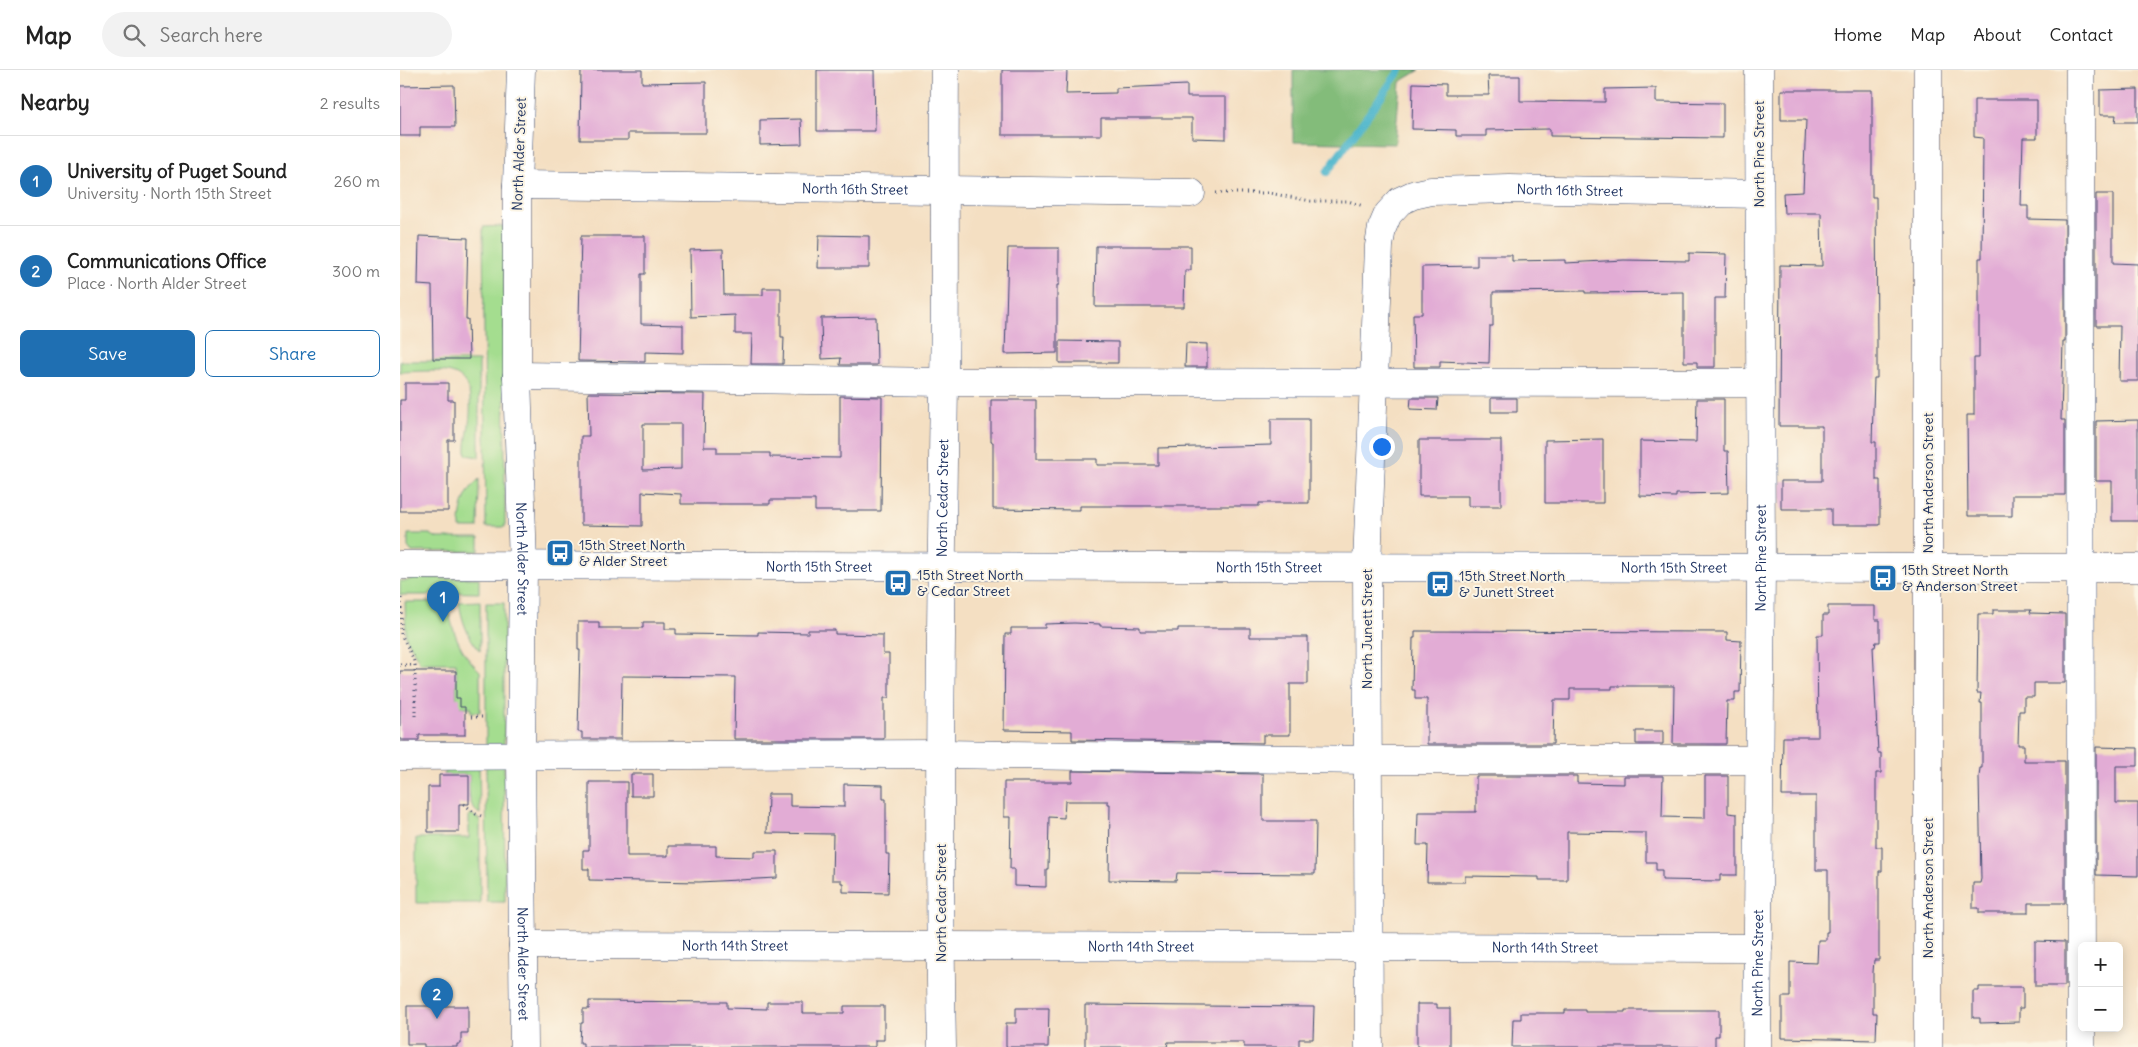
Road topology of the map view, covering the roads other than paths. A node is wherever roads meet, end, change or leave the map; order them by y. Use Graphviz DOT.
graph roads {
  1 [pos="521,70"];
  2 [pos="945,70"];
  3 [pos="1759,70"];
  4 [pos="1928,70"];
  5 [pos="2080,70"];
  6 [pos="517,185"];
  7 [pos="944,191"];
  8 [pos="1191,193"];
  9 [pos="1759,194"];
  10 [pos="1388,214"];
  11 [pos="517,376"];
  12 [pos="944,382"];
  13 [pos="1373,382"];
  14 [pos="1760,382"];
  15 [pos="400,565"];
  16 [pos="523,566"];
  17 [pos="1367,566"];
  18 [pos="1761,567"];
  19 [pos="940,568"];
  20 [pos="1928,568"];
  21 [pos="2080,568"];
  22 [pos="2138,568"];
  23 [pos="942,754"];
  24 [pos="400,756"];
  25 [pos="521,756"];
  26 [pos="1368,760"];
  27 [pos="1759,760"];
  28 [pos="523,945"];
  29 [pos="940,946"];
  30 [pos="1369,947"];
  31 [pos="1758,948"];
  32 [pos="524,1047"];
  33 [pos="942,1047"];
  34 [pos="1369,1047"];
  35 [pos="1757,1047"];
  36 [pos="1928,1047"];
  37 [pos="2081,1047"];
  1 -- 6 [label="street, North Alder Street"];
  2 -- 7 [label="street, North Cedar Street"];
  3 -- 9 [label="street, North Pine Street"];
  4 -- 20 [label="street, North Anderson Street"];
  5 -- 21 [label="street"];
  6 -- 7 [label="street, North 16th Street"];
  6 -- 11 [label="street, North Alder Street"];
  7 -- 8 [label="street, North 16th Street"];
  7 -- 12 [label="street, North Cedar Street"];
  9 -- 10 [label="street, North 16th Street"];
  9 -- 14 [label="street, North Pine Street"];
  10 -- 13 [label="street, North Junett Street"];
  11 -- 12 [label="street"];
  11 -- 16 [label="street, North Alder Street"];
  12 -- 13 [label="street"];
  12 -- 19 [label="street, North Cedar Street"];
  13 -- 14 [label="street"];
  13 -- 17 [label="street, North Junett Street"];
  14 -- 18 [label="street, North Pine Street"];
  15 -- 16 [label="street, North 15th Street"];
  16 -- 19 [label="street, North 15th Street"];
  16 -- 25 [label="street, North Alder Street"];
  17 -- 18 [label="street, North 15th Street"];
  17 -- 19 [label="street, North 15th Street"];
  17 -- 26 [label="street, North Junett Street"];
  18 -- 20 [label="street, North 15th Street"];
  18 -- 27 [label="street, North Pine Street"];
  19 -- 23 [label="street, North Cedar Street"];
  20 -- 21 [label="street, North 15th Street"];
  20 -- 36 [label="street, North Anderson Street"];
  21 -- 22 [label="street, North 15th Street"];
  21 -- 37 [label="street"];
  23 -- 25 [label="street"];
  23 -- 26 [label="street"];
  23 -- 29 [label="street, North Cedar Street"];
  24 -- 25 [label="street"];
  25 -- 28 [label="street, North Alder Street"];
  26 -- 27 [label="street"];
  26 -- 30 [label="street, North Junett Street"];
  27 -- 31 [label="street, North Pine Street"];
  28 -- 29 [label="street, North 14th Street"];
  28 -- 32 [label="street, North Alder Street"];
  29 -- 30 [label="street, North 14th Street"];
  29 -- 33 [label="street, North Cedar Street"];
  30 -- 31 [label="street, North 14th Street"];
  30 -- 34 [label="street, North Junett Street"];
  31 -- 35 [label="street, North Pine Street"];
}
